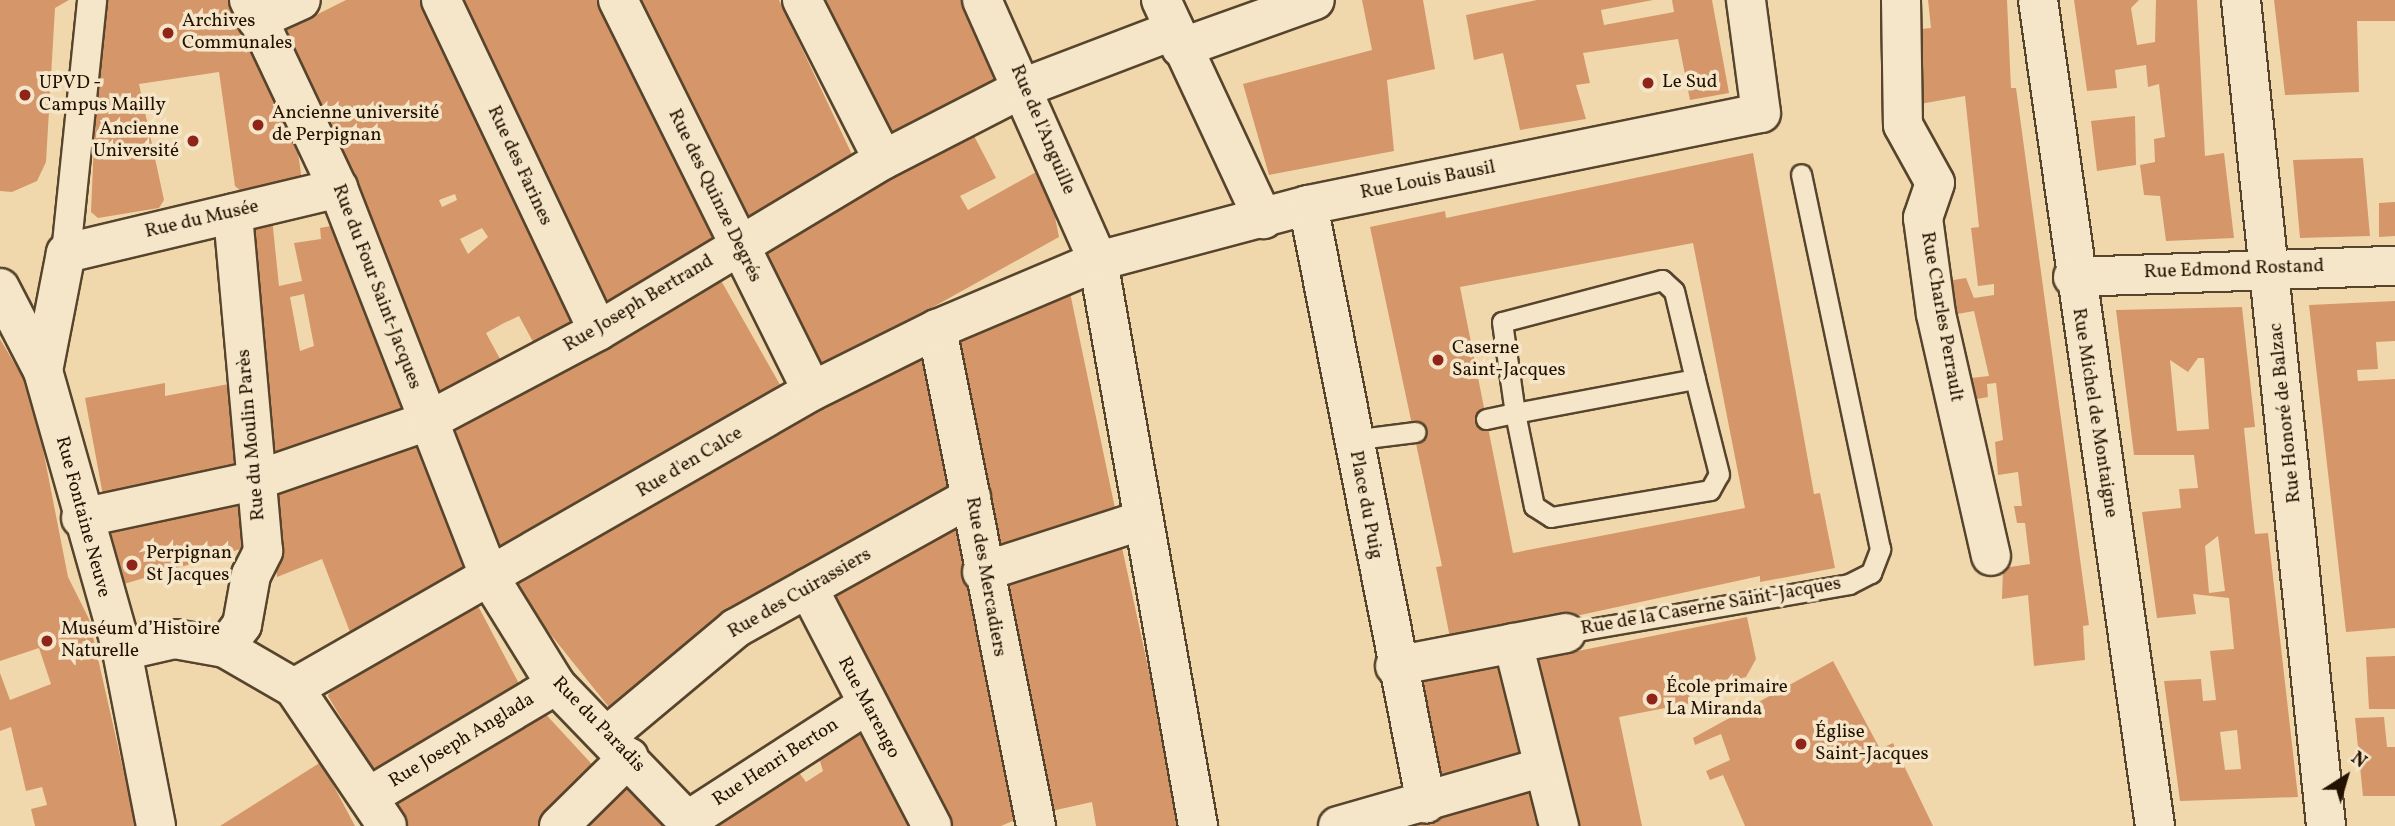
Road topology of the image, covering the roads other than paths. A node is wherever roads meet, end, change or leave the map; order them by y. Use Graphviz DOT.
graph roads {
  1 [pos="92,0"];
  2 [pos="301,0"];
  3 [pos="441,0"];
  4 [pos="618,0"];
  5 [pos="803,0"];
  6 [pos="982,0"];
  7 [pos="1315,0"];
  8 [pos="1746,0"];
  9 [pos="1902,0"];
  10 [pos="2038,0"];
  11 [pos="2241,0"];
  12 [pos="253,10"];
  13 [pos="1172,26"];
  14 [pos="1026,87"];
  15 [pos="883,160"];
  16 [pos="1801,174"];
  17 [pos="338,188"];
  18 [pos="1308,205"];
  19 [pos="233,213"];
  20 [pos="1263,219"];
  21 [pos="737,245"];
  22 [pos="66,253"];
  23 [pos="1097,261"];
  24 [pos="2395,265"];
  25 [pos="2272,267"];
  26 [pos="2073,278"];
  27 [pos="0,288"];
  28 [pos="937,328"];
  29 [pos="598,331"];
  30 [pos="43,371"];
  31 [pos="1695,379"];
  32 [pos="812,391"];
  33 [pos="1514,413"];
  34 [pos="1486,419"];
  35 [pos="428,421"];
  36 [pos="1415,432"];
  37 [pos="1352,440"];
  38 [pos="254,481"];
  39 [pos="971,497"];
  40 [pos="82,518"];
  41 [pos="1140,521"];
  42 [pos="1991,556"];
  43 [pos="982,572"];
  44 [pos="491,580"];
  45 [pos="808,588"];
  46 [pos="1566,633"];
  47 [pos="1513,643"];
  48 [pos="225,648"];
  49 [pos="122,651"];
  50 [pos="1395,666"];
  51 [pos="556,685"];
  52 [pos="293,688"];
  53 [pos="865,706"];
  54 [pos="619,746"];
  55 [pos="1544,767"];
  56 [pos="1426,803"];
  57 [pos="377,812"];
  58 [pos="690,823"];
  59 [pos="1356,823"];
  60 [pos="156,826"];
  61 [pos="559,826"];
  62 [pos="932,826"];
  63 [pos="1035,826"];
  64 [pos="1198,826"];
  65 [pos="1559,826"];
  66 [pos="2155,826"];
  67 [pos="2326,826"];
  1 -- 22 [label="street"];
  2 -- 12 [label="street"];
  3 -- 29 [label="street, Rue des Farines"];
  4 -- 21 [label="street, Rue des Quinze Degrés"];
  5 -- 15 [label="street"];
  6 -- 14 [label="street, Rue de l'Anguille"];
  7 -- 13 [label="street, Rue Joseph Bertrand"];
  8 -- 18 [label="street, Rue Louis Bausil"];
  9 -- 42 [label="street, Rue Charles Perrault"];
  10 -- 26 [label="street, Rue Michel de Montaigne"];
  11 -- 25 [label="street, Rue Honoré de Balzac"];
  12 -- 17 [label="street, Rue du Four Saint-Jacques"];
  13 -- 14 [label="street, Rue Joseph Bertrand"];
  13 -- 20 [label="street"];
  14 -- 15 [label="street, Rue Joseph Bertrand"];
  14 -- 23 [label="street, Rue de l'Anguille"];
  15 -- 21 [label="street, Rue Joseph Bertrand"];
  16 -- 46 [label="lane, Rue de la Caserne Saint-Jacques"];
  17 -- 19 [label="street, Rue du Musée"];
  17 -- 35 [label="street, Rue du Four Saint-Jacques"];
  18 -- 20 [label="street, Rue Louis Bausil"];
  18 -- 37 [label="street, Place du Puig"];
  19 -- 22 [label="street, Rue du Musée"];
  19 -- 38 [label="street, Rue du Moulin Parès"];
  20 -- 23 [label="street, Rue Louis Bausil"];
  21 -- 29 [label="street, Rue Joseph Bertrand"];
  21 -- 32 [label="street, Rue des Quinze Degrés"];
  22 -- 30 [label="street"];
  23 -- 28 [label="street, Rue d'en Calce"];
  23 -- 41 [label="street"];
  24 -- 25 [label="street, Rue Edmond Rostand"];
  25 -- 26 [label="street, Rue Edmond Rostand"];
  25 -- 67 [label="street, Rue Honoré de Balzac"];
  26 -- 66 [label="street, Rue Michel de Montaigne"];
  27 -- 30 [label="street"];
  28 -- 32 [label="street, Rue d'en Calce"];
  28 -- 39 [label="street, Rue des Mercadiers"];
  29 -- 35 [label="street, Rue Joseph Bertrand"];
  30 -- 40 [label="street, Rue Fontaine Neuve"];
  31 -- 33 [label="lane"];
  31 -- 33 [label="lane"];
  31 -- 33 [label="lane"];
  32 -- 44 [label="street, Rue d'en Calce"];
  33 -- 34 [label="lane"];
  35 -- 38 [label="street, Rue Joseph Bertrand"];
  35 -- 44 [label="street, Rue du Four Saint-Jacques"];
  36 -- 37 [label="lane"];
  37 -- 50 [label="street, Place du Puig"];
  38 -- 40 [label="street, Rue Joseph Bertrand"];
  38 -- 48 [label="street, Rue du Moulin Parès"];
  39 -- 43 [label="street, Rue des Mercadiers"];
  39 -- 45 [label="street, Rue des Cuirassiers"];
  40 -- 49 [label="street, Rue Fontaine Neuve"];
  41 -- 43 [label="street"];
  41 -- 64 [label="street"];
  43 -- 63 [label="street, Rue des Mercadiers"];
  44 -- 51 [label="street, Rue du Paradis"];
  44 -- 52 [label="street, Rue d'en Calce"];
  45 -- 53 [label="street, Rue Marengo"];
  45 -- 54 [label="street, Rue des Cuirassiers"];
  46 -- 47 [label="street, Rue de la Caserne Saint-Jacques"];
  47 -- 50 [label="street, Rue de la Caserne Saint-Jacques"];
  47 -- 55 [label="street"];
  48 -- 49 [label="street"];
  48 -- 52 [label="street"];
  49 -- 60 [label="street, Rue Fontaine Neuve"];
  50 -- 56 [label="street, Place du Puig"];
  51 -- 54 [label="street, Rue du Paradis"];
  51 -- 57 [label="street, Rue Joseph Anglada"];
  52 -- 57 [label="street"];
  53 -- 58 [label="street, Rue Henri Berton"];
  53 -- 62 [label="street, Rue Marengo"];
  54 -- 58 [label="street, Rue du Paradis"];
  54 -- 61 [label="street, Rue des Cuirassiers"];
  55 -- 56 [label="street"];
  55 -- 65 [label="street"];
  56 -- 59 [label="street"];
}
